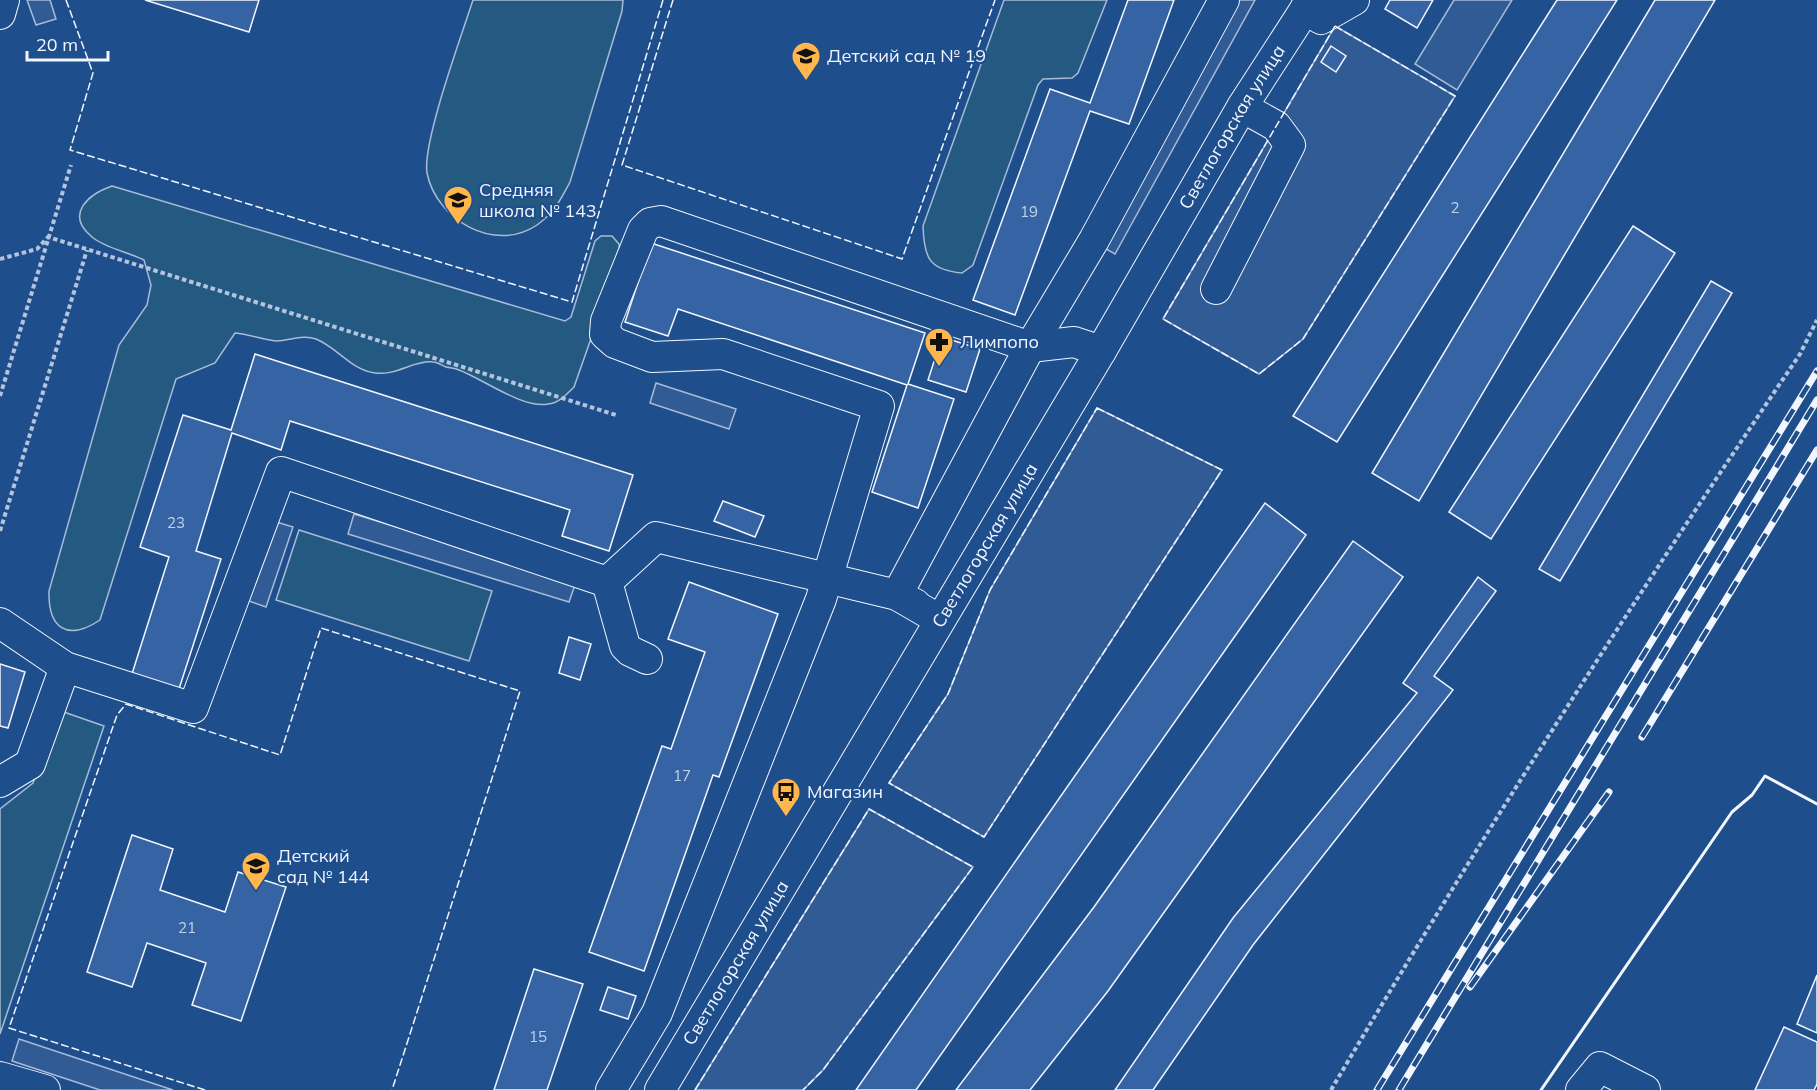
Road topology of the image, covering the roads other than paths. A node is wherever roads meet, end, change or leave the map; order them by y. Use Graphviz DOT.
graph roads {
  1 [pos="4,0"];
  2 [pos="1224,0"];
  3 [pos="1354,0"];
  4 [pos="1308,5"];
  5 [pos="0,14"];
  6 [pos="1242,107"];
  7 [pos="1216,289"];
  8 [pos="1030,347"];
  9 [pos="1101,351"];
  10 [pos="828,578"];
  11 [pos="607,582"];
  12 [pos="897,595"];
  13 [pos="940,620"];
  14 [pos="0,623"];
  15 [pos="646,659"];
  16 [pos="66,667"];
  17 [pos="0,782"];
  18 [pos="657,1013"];
  19 [pos="692,1034"];
  20 [pos="0,1077"];
  21 [pos="45,1090"];
  22 [pos="611,1090"];
  23 [pos="660,1090"];
  24 [pos="1581,1090"];
  25 [pos="1645,1090"];
  1 -- 5 [label="street"];
  2 -- 8 [label="street"];
  3 -- 4 [label="street"];
  4 -- 6 [label="street, Светлогорская улица"];
  6 -- 7 [label="street"];
  6 -- 9 [label="street, Светлогорская улица"];
  8 -- 9 [label="street"];
  8 -- 10 [label="street"];
  8 -- 12 [label="street"];
  9 -- 13 [label="street, Светлогорская улица"];
  10 -- 11 [label="street"];
  10 -- 12 [label="street"];
  10 -- 18 [label="street"];
  11 -- 15 [label="street"];
  11 -- 16 [label="street"];
  12 -- 13 [label="street"];
  13 -- 19 [label="street, Светлогорская улица"];
  14 -- 16 [label="street"];
  16 -- 17 [label="street"];
  18 -- 19 [label="street"];
  18 -- 22 [label="street"];
  19 -- 23 [label="street, Светлогорская улица"];
  20 -- 21 [label="street"];
  24 -- 25 [label="street"];
}
